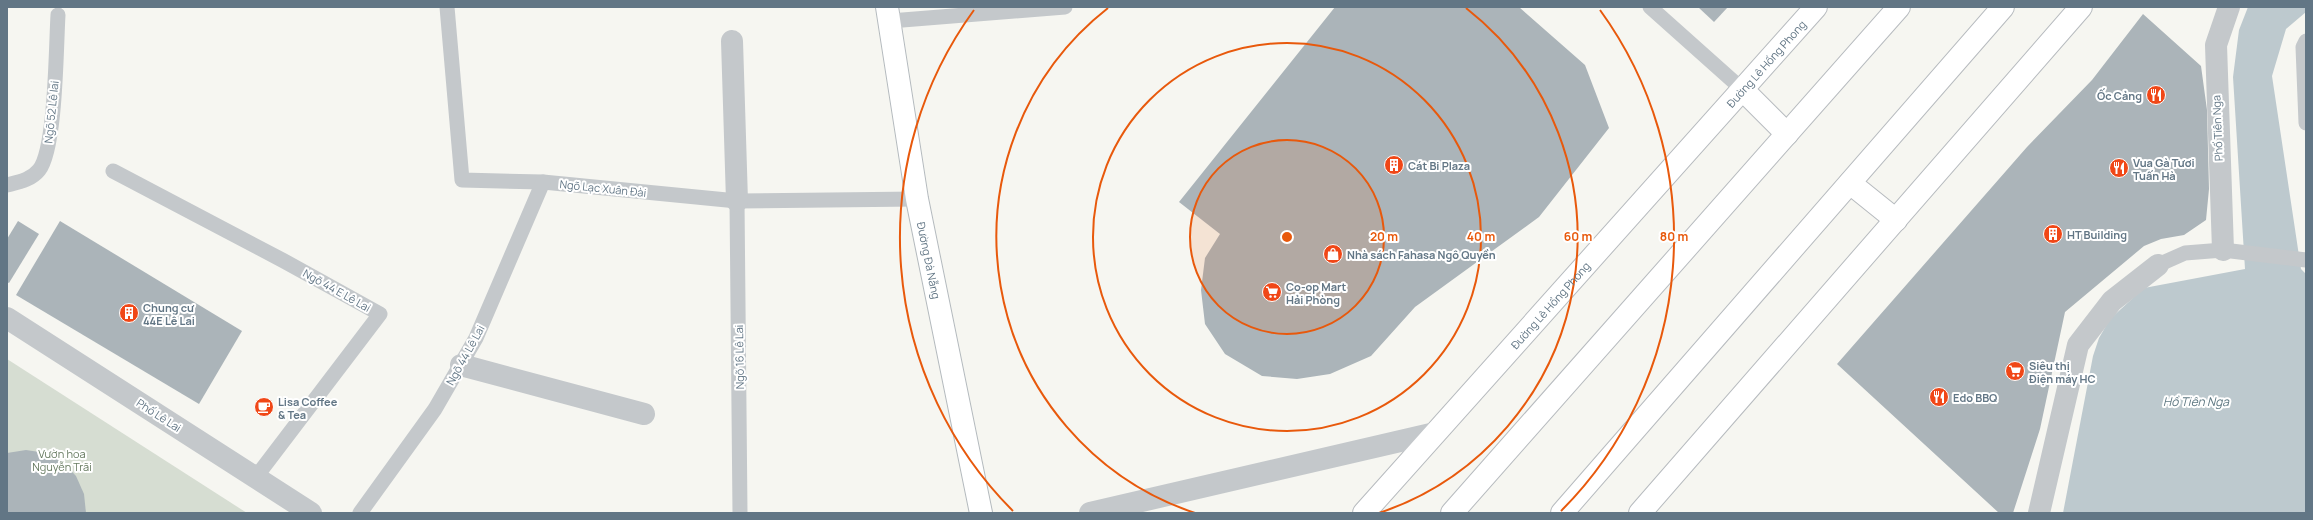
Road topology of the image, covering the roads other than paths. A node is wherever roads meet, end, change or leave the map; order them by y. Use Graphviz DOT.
graph roads {
  1 [pos="447,7"];
  2 [pos="1065,7"];
  3 [pos="1650,7"];
  4 [pos="1816,7"];
  5 [pos="1899,7"];
  6 [pos="2003,7"];
  7 [pos="2081,7"];
  8 [pos="2229,7"];
  9 [pos="888,14"];
  10 [pos="58,15"];
  11 [pos="732,41"];
  12 [pos="2306,41"];
  13 [pos="1743,90"];
  14 [pos="2306,123"];
  15 [pos="1787,134"];
  16 [pos="113,171"];
  17 [pos="544,182"];
  18 [pos="1850,183"];
  19 [pos="7,186"];
  20 [pos="917,199"];
  21 [pos="737,201"];
  22 [pos="1896,220"];
  23 [pos="2223,250"];
  24 [pos="2306,260"];
  25 [pos="2158,265"];
  26 [pos="7,318"];
  27 [pos="461,365"];
  28 [pos="644,414"];
  29 [pos="1435,433"];
  30 [pos="256,477"];
  31 [pos="311,513"];
  32 [pos="360,513"];
  33 [pos="740,513"];
  34 [pos="981,513"];
  35 [pos="1090,513"];
  36 [pos="1364,513"];
  37 [pos="1452,513"];
  38 [pos="1562,513"];
  39 [pos="1640,513"];
  40 [pos="2039,513"];
  1 -- 17 [label="lane, Ngõ Lạc Xuân Đài"];
  2 -- 9 [label="lane"];
  3 -- 13 [label="lane"];
  4 -- 13 [label="main road, Đường Lê Hồng Phong"];
  5 -- 15 [label="main road"];
  6 -- 18 [label="main road"];
  7 -- 22 [label="main road"];
  8 -- 23 [label="street, Phố Tiên Nga"];
  9 -- 20 [label="main road, Đường Đà Nẵng"];
  10 -- 19 [label="lane, Ngõ 52 Lê lai"];
  11 -- 21 [label="street"];
  12 -- 14 [label="lane"];
  13 -- 15 [label="main road"];
  13 -- 29 [label="main road, Đường Lê Hồng Phong"];
  15 -- 37 [label="main road"];
  16 -- 30 [label="lane, Ngõ 44 E Lê Lai"];
  17 -- 21 [label="lane, Ngõ Lạc Xuân Đài"];
  17 -- 27 [label="lane, Ngõ 44 Lê Lai"];
  18 -- 22 [label="main road"];
  18 -- 38 [label="main road"];
  20 -- 21 [label="lane, Ngõ Lạc Xuân Đài"];
  20 -- 34 [label="main road, Đường Đà Nẵng"];
  21 -- 33 [label="lane, Ngõ 16 Lê Lai"];
  22 -- 39 [label="main road"];
  23 -- 24 [label="lane"];
  23 -- 25 [label="lane"];
  25 -- 40 [label="street"];
  26 -- 30 [label="street, Phố Lê Lai"];
  27 -- 28 [label="street"];
  27 -- 32 [label="lane, Ngõ 44 Lê Lai"];
  29 -- 35 [label="street"];
  29 -- 36 [label="main road, Đường Lê Hồng Phong"];
  30 -- 31 [label="street, Phố Lê Lai"];
}
